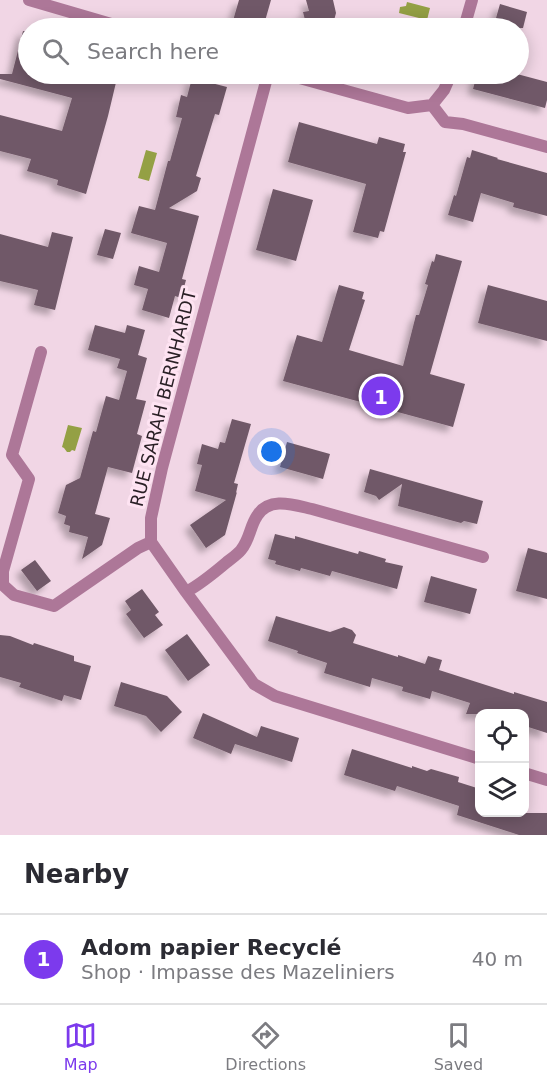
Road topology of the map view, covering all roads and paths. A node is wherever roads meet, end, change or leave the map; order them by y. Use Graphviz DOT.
graph roads {
  1 [pos="29,0"];
  2 [pos="472,0"];
  3 [pos="91,18"];
  4 [pos="467,18"];
  5 [pos="265,84"];
  6 [pos="321,84"];
  7 [pos="447,84"];
  8 [pos="432,105"];
  9 [pos="547,147"];
  10 [pos="41,352"];
  11 [pos="151,542"];
  12 [pos="483,557"];
  13 [pos="1,586"];
  14 [pos="186,592"];
  15 [pos="475,757"];
  16 [pos="529,774"];
  17 [pos="547,780"];
  1 -- 3 [label="street"];
  2 -- 4 [label="street"];
  5 -- 11 [label="street, RUE SARAH BERNHARDT"];
  6 -- 8 [label="street"];
  7 -- 8 [label="street"];
  8 -- 9 [label="street"];
  10 -- 13 [label="street"];
  11 -- 13 [label="street"];
  11 -- 14 [label="street"];
  12 -- 14 [label="street"];
  14 -- 15 [label="street"];
  16 -- 17 [label="street"];
}
